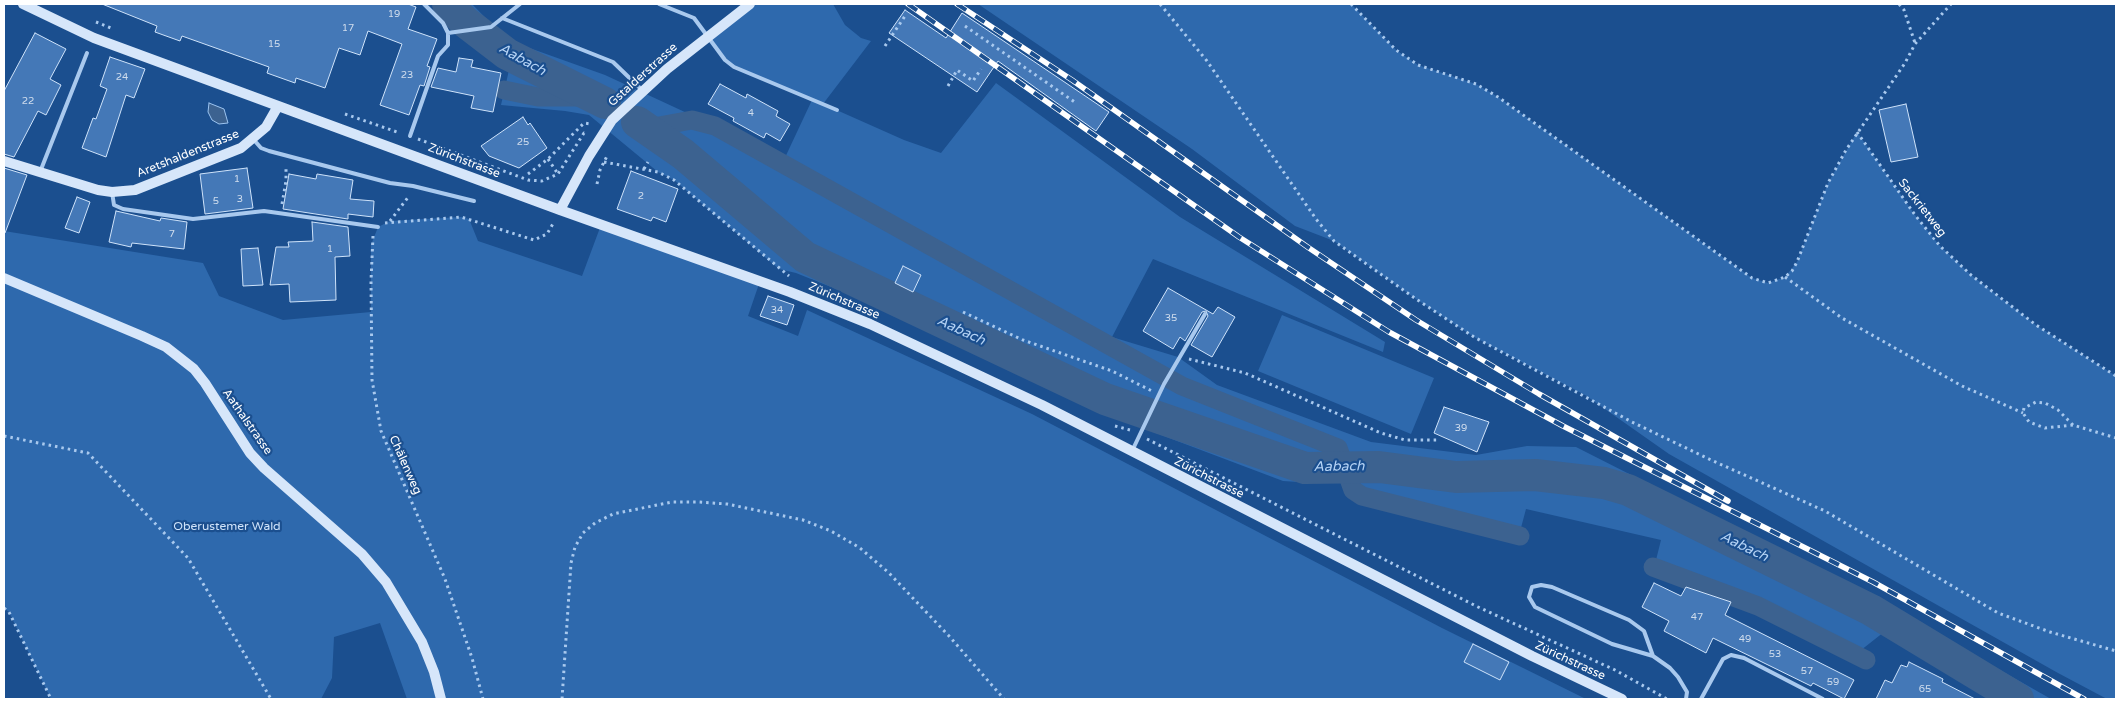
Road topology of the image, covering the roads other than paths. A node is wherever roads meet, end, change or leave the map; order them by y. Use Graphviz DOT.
graph roads {
  1 [pos="24,4"];
  2 [pos="424,4"];
  3 [pos="520,4"];
  4 [pos="659,4"];
  5 [pos="750,4"];
  6 [pos="502,18"];
  7 [pos="448,33"];
  8 [pos="707,37"];
  9 [pos="87,53"];
  10 [pos="642,90"];
  11 [pos="278,106"];
  12 [pos="837,110"];
  13 [pos="410,136"];
  14 [pos="254,140"];
  15 [pos="4,161"];
  16 [pos="40,172"];
  17 [pos="112,192"];
  18 [pos="474,202"];
  19 [pos="560,210"];
  20 [pos="378,228"];
  21 [pos="4,278"];
  22 [pos="1205,314"];
  23 [pos="1131,452"];
  24 [pos="1653,656"];
  25 [pos="441,699"];
  26 [pos="1622,699"];
  27 [pos="1686,699"];
  28 [pos="1702,699"];
  29 [pos="1823,699"];
  1 -- 11 [label="main road, Zürichstrasse"];
  2 -- 7 [label="lane"];
  3 -- 6 [label="lane"];
  4 -- 8 [label="lane"];
  5 -- 8 [label="main road, Gstalderstrasse"];
  6 -- 7 [label="lane"];
  6 -- 10 [label="lane"];
  7 -- 13 [label="lane"];
  8 -- 10 [label="main road, Gstalderstrasse"];
  8 -- 12 [label="lane"];
  9 -- 16 [label="lane"];
  10 -- 19 [label="main road, Gstalderstrasse"];
  11 -- 14 [label="main road, Aretshaldenstrasse"];
  11 -- 19 [label="main road, Zürichstrasse"];
  14 -- 17 [label="main road, Aretshaldenstrasse"];
  14 -- 18 [label="lane"];
  15 -- 16 [label="main road, Aretshaldenstrasse"];
  16 -- 17 [label="main road, Aretshaldenstrasse"];
  17 -- 20 [label="lane"];
  19 -- 23 [label="main road, Zürichstrasse"];
  21 -- 25 [label="main road, Aathalstrasse"];
  22 -- 23 [label="lane"];
  23 -- 26 [label="main road, Zürichstrasse"];
  24 -- 24 [label="lane"];
  24 -- 27 [label="lane"];
  28 -- 29 [label="lane"];
}
